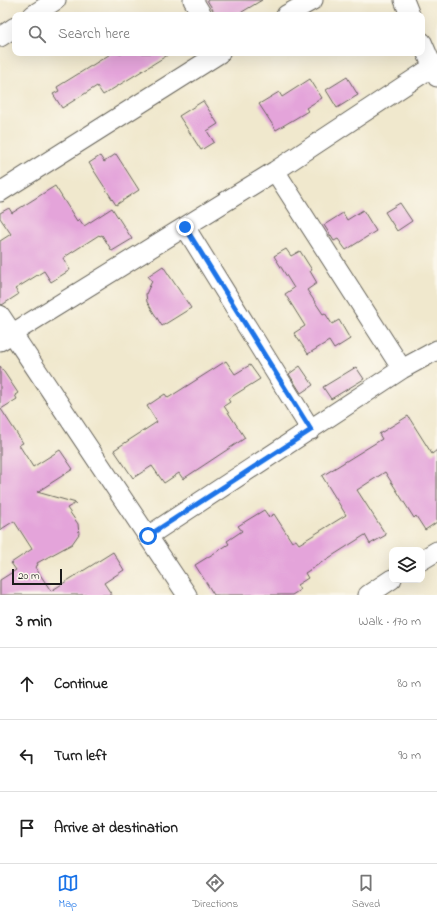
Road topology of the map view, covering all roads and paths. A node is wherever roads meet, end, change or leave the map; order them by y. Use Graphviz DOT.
graph roads {
  1 [pos="56,0"];
  2 [pos="193,0"];
  3 [pos="313,0"];
  4 [pos="404,0"];
  5 [pos="38,12"];
  6 [pos="200,12"];
  7 [pos="291,12"];
  8 [pos="409,12"];
  9 [pos="12,29"];
  10 [pos="0,37"];
  11 [pos="425,48"];
  12 [pos="215,56"];
  13 [pos="436,69"];
  14 [pos="275,171"];
  15 [pos="0,192"];
  16 [pos="185,227"];
  17 [pos="0,314"];
  18 [pos="6,337"];
  19 [pos="437,350"];
  20 [pos="402,369"];
  21 [pos="311,430"];
  22 [pos="148,536"];
  23 [pos="437,551"];
  24 [pos="425,558"];
  25 [pos="389,581"];
  26 [pos="187,595"];
  27 [pos="368,595"];
  1 -- 5 [label="street"];
  2 -- 6 [label="street"];
  3 -- 7 [label="street"];
  4 -- 8 [label="street"];
  9 -- 10 [label="street"];
  11 -- 13 [label="street"];
  12 -- 15 [label="street"];
  13 -- 14 [label="street"];
  14 -- 16 [label="street"];
  14 -- 20 [label="street"];
  16 -- 18 [label="street"];
  16 -- 21 [label="street"];
  17 -- 18 [label="street"];
  18 -- 22 [label="street"];
  19 -- 20 [label="street"];
  20 -- 21 [label="street"];
  21 -- 22 [label="street"];
  22 -- 26 [label="street"];
  23 -- 24 [label="street"];
  25 -- 27 [label="street"];
}
